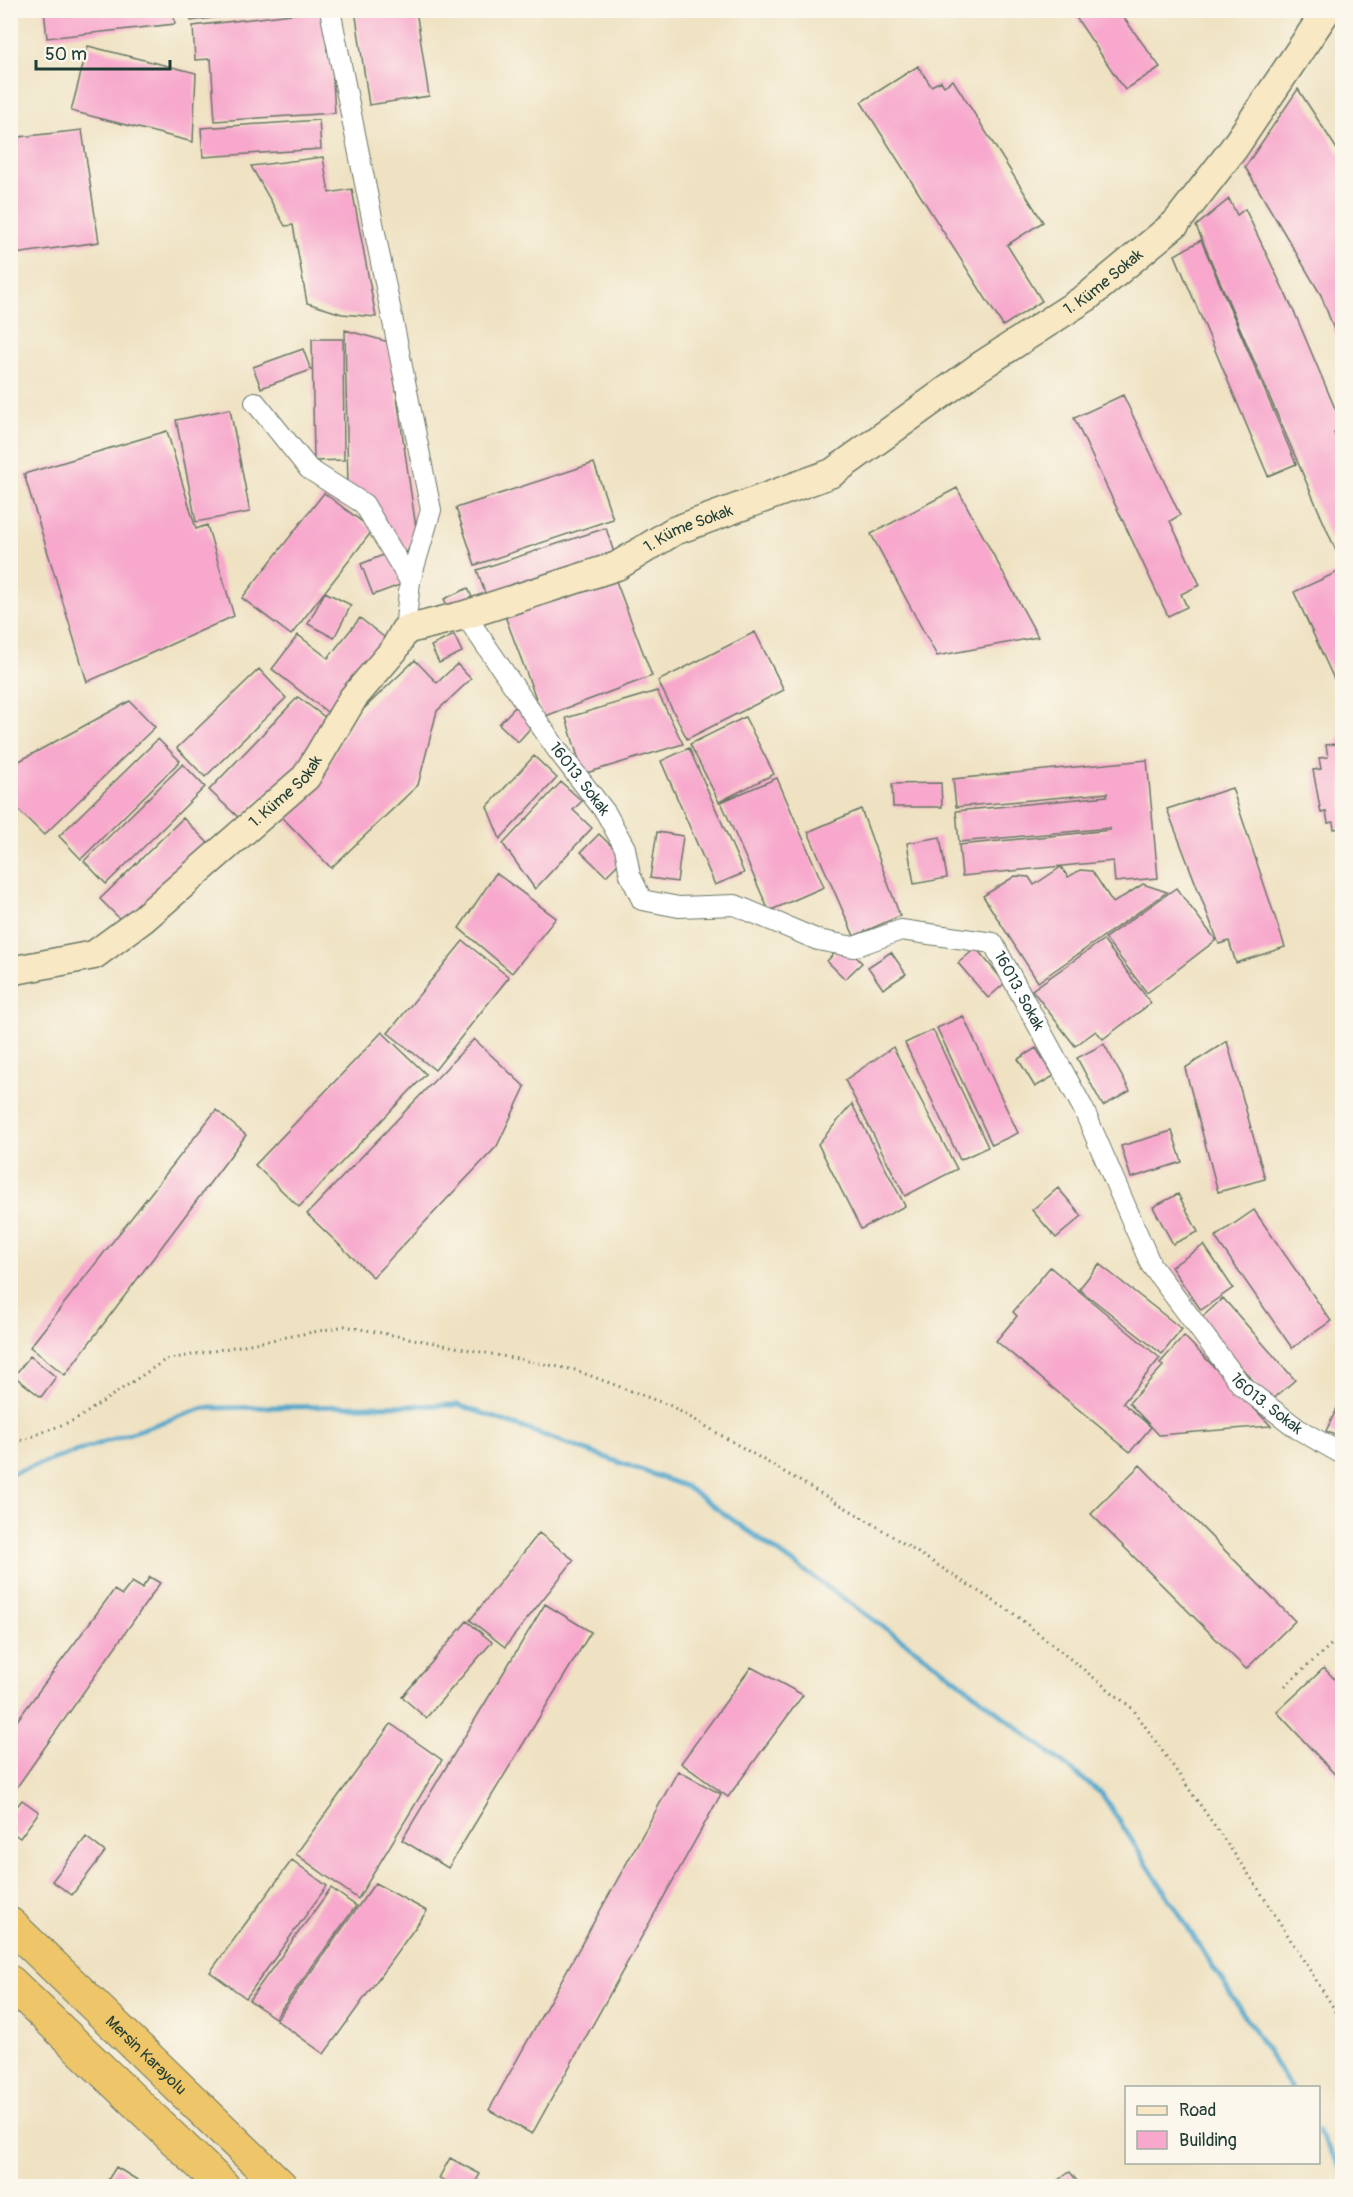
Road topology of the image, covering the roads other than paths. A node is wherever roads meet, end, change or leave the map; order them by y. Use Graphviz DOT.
graph roads {
  1 [pos="330,10"];
  2 [pos="1327,10"];
  3 [pos="255,402"];
  4 [pos="410,581"];
  5 [pos="465,615"];
  6 [pos="405,630"];
  7 [pos="10,971"];
  8 [pos="1342,1454"];
  9 [pos="10,1924"];
  10 [pos="10,1982"];
  11 [pos="223,2187"];
  12 [pos="281,2187"];
  1 -- 4 [label="street"];
  2 -- 5 [label="street, 1. Küme Sokak"];
  3 -- 4 [label="street"];
  4 -- 6 [label="street"];
  5 -- 6 [label="street, 1. Küme Sokak"];
  5 -- 8 [label="street, 16013. Sokak"];
  6 -- 7 [label="street, 1. Küme Sokak"];
  9 -- 12 [label="highway, Mersin Karayolu"];
  10 -- 11 [label="highway"];
}
